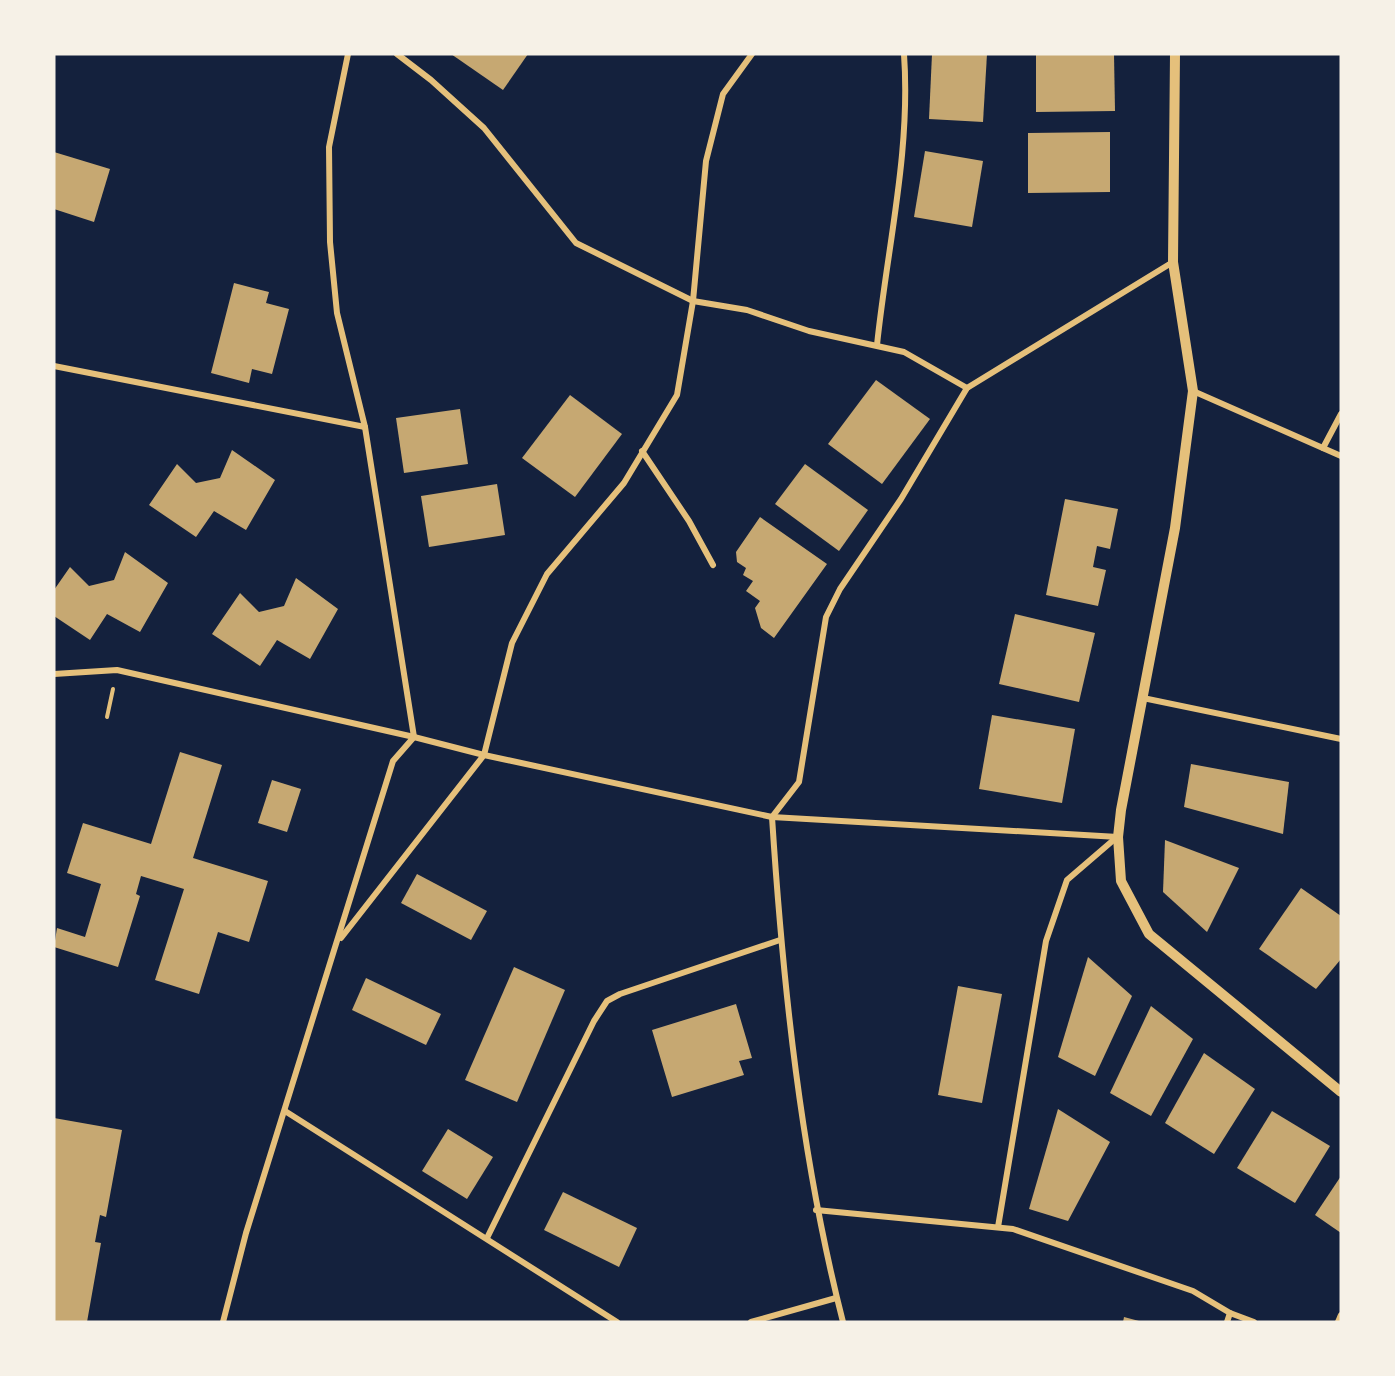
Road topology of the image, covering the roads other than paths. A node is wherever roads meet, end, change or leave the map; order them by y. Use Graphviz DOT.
graph roads {
  1 [pos="348,54"];
  2 [pos="397,54"];
  3 [pos="752,54"];
  4 [pos="904,54"];
  5 [pos="1175,54"];
  6 [pos="1173,262"];
  7 [pos="693,301"];
  8 [pos="876,345"];
  9 [pos="54,366"];
  10 [pos="967,388"];
  11 [pos="1193,391"];
  12 [pos="1341,414"];
  13 [pos="365,427"];
  14 [pos="1323,448"];
  15 [pos="642,451"];
  16 [pos="1341,456"];
  17 [pos="712,565"];
  18 [pos="54,674"];
  19 [pos="1143,698"];
  20 [pos="414,736"];
  21 [pos="1341,739"];
  22 [pos="484,755"];
  23 [pos="772,817"];
  24 [pos="1118,837"];
  25 [pos="780,940"];
  26 [pos="339,941"];
  27 [pos="1341,1092"];
  28 [pos="285,1111"];
  29 [pos="816,1210"];
  30 [pos="998,1227"];
  31 [pos="487,1238"];
  32 [pos="836,1298"];
  33 [pos="1230,1312"];
  34 [pos="1341,1316"];
  35 [pos="223,1322"];
  36 [pos="615,1322"];
  37 [pos="751,1322"];
  38 [pos="843,1322"];
  39 [pos="1227,1322"];
  40 [pos="1254,1322"];
  41 [pos="1338,1322"];
  1 -- 13 [label="street"];
  2 -- 7 [label="street"];
  3 -- 7 [label="street"];
  4 -- 8 [label="street"];
  5 -- 6 [label="street"];
  6 -- 10 [label="street"];
  6 -- 11 [label="street"];
  7 -- 8 [label="street"];
  7 -- 15 [label="street"];
  8 -- 10 [label="street"];
  9 -- 13 [label="street"];
  10 -- 23 [label="street"];
  11 -- 14 [label="street"];
  11 -- 19 [label="street"];
  12 -- 14 [label="street"];
  13 -- 20 [label="street"];
  14 -- 16 [label="street"];
  15 -- 17 [label="street"];
  15 -- 22 [label="street"];
  18 -- 20 [label="street"];
  19 -- 21 [label="street"];
  19 -- 24 [label="street"];
  20 -- 22 [label="street"];
  20 -- 26 [label="street"];
  22 -- 23 [label="street"];
  22 -- 26 [label="street"];
  23 -- 24 [label="street"];
  23 -- 25 [label="street"];
  24 -- 27 [label="street"];
  24 -- 30 [label="street"];
  25 -- 29 [label="street"];
  25 -- 31 [label="street"];
  26 -- 28 [label="street"];
  28 -- 31 [label="street"];
  28 -- 35 [label="street"];
  29 -- 30 [label="street"];
  29 -- 32 [label="street"];
  30 -- 33 [label="street"];
  31 -- 36 [label="street"];
  32 -- 37 [label="street"];
  32 -- 38 [label="street"];
  33 -- 39 [label="street"];
  33 -- 40 [label="street"];
  34 -- 41 [label="street"];
}
